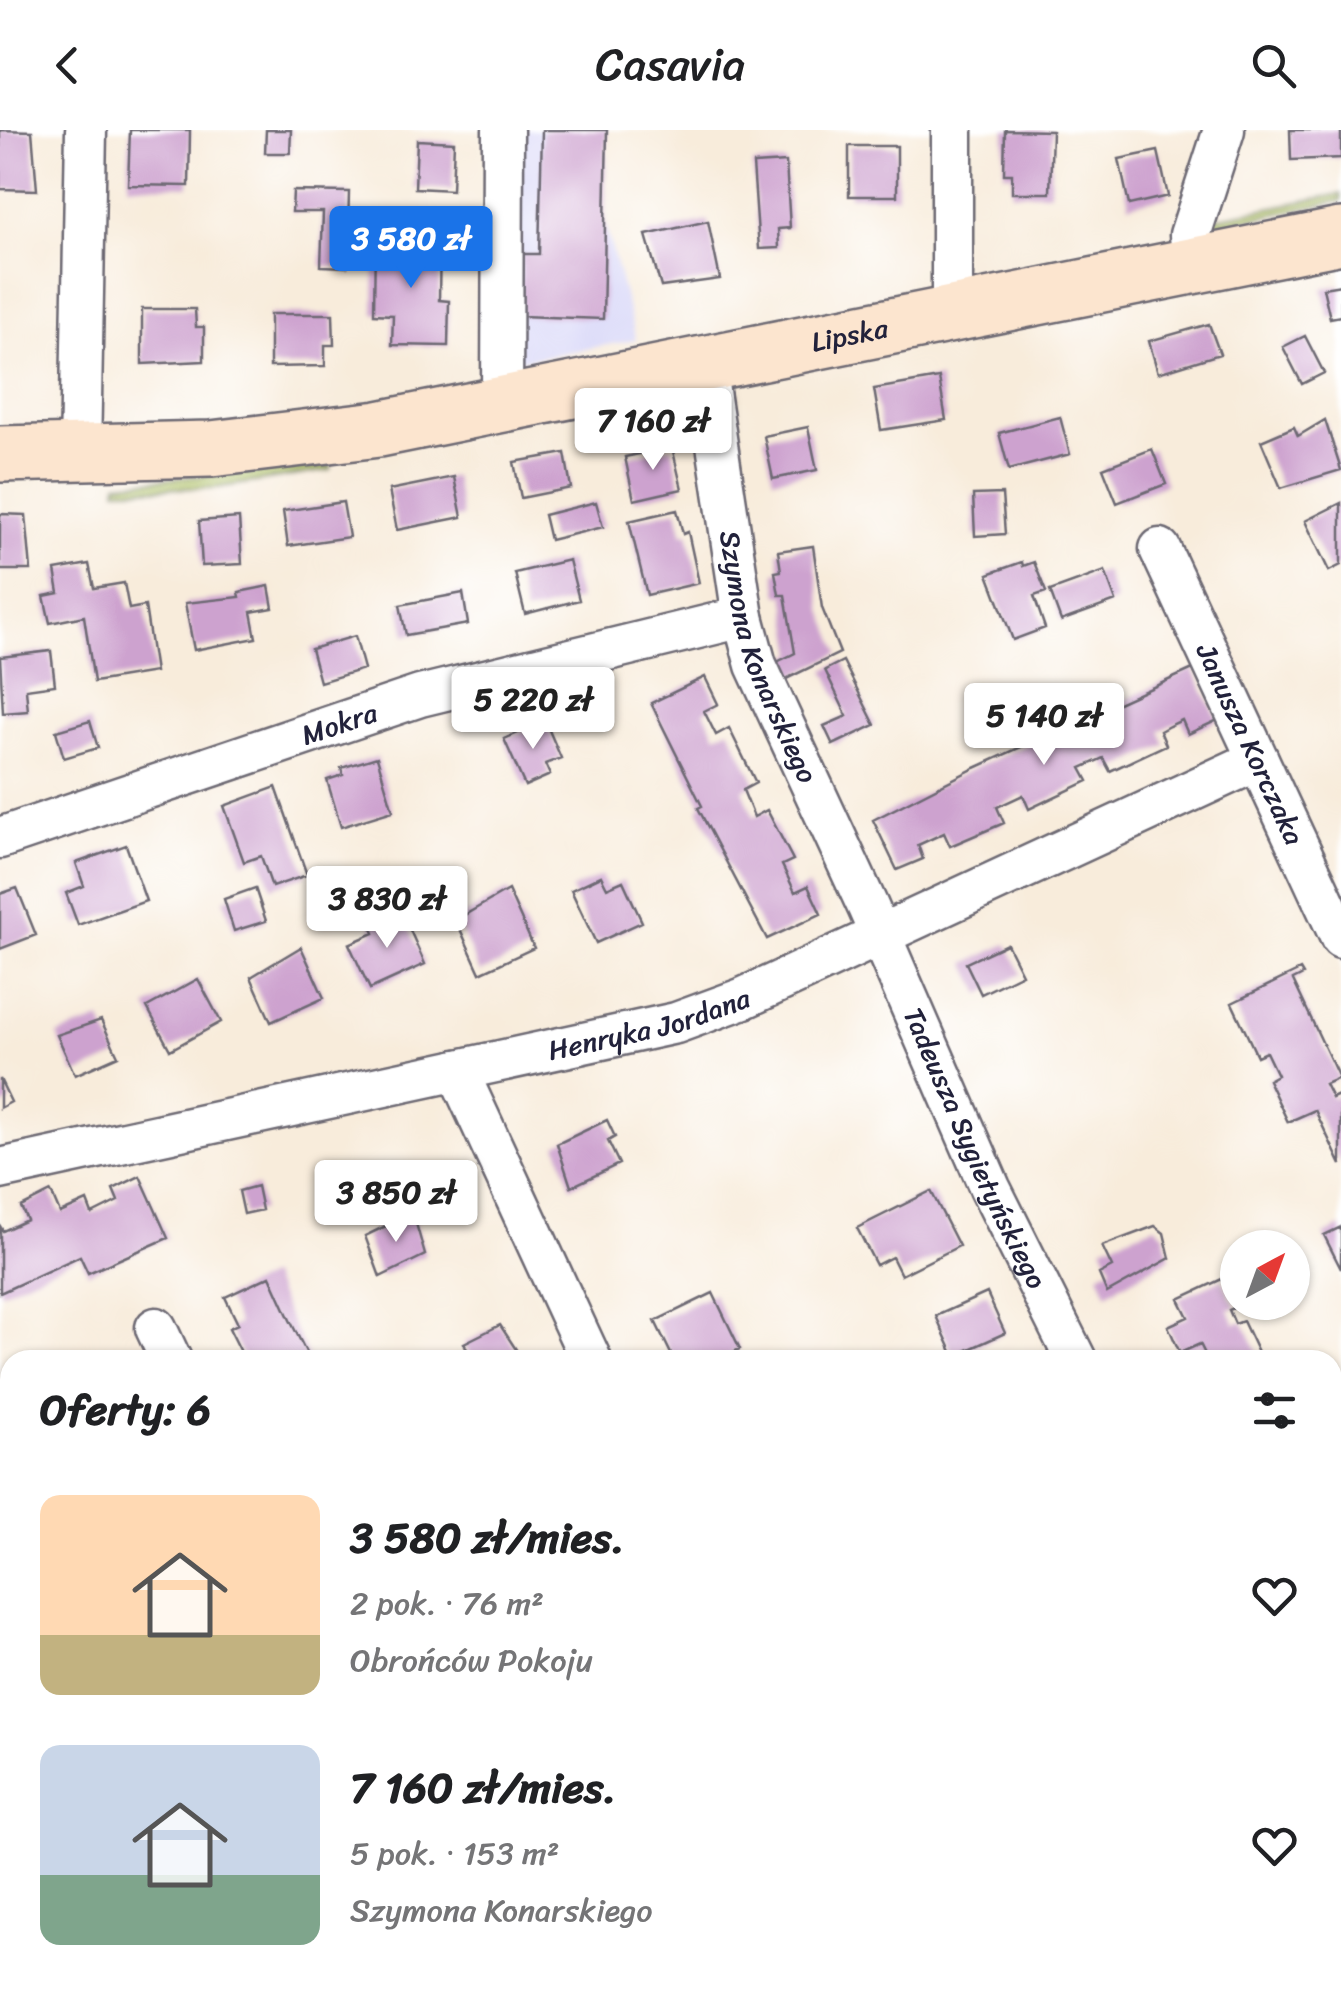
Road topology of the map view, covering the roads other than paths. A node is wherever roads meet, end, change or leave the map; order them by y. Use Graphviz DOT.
graph roads {
  1 [pos="86,130"];
  2 [pos="503,130"];
  3 [pos="952,130"];
  4 [pos="1224,130"];
  5 [pos="1341,236"];
  6 [pos="1193,266"];
  7 [pos="952,315"];
  8 [pos="705,365"];
  9 [pos="502,406"];
  10 [pos="0,454"];
  11 [pos="80,455"];
  12 [pos="1160,549"];
  13 [pos="744,616"];
  14 [pos="1258,760"];
  15 [pos="0,838"];
  16 [pos="880,934"];
  17 [pos="1341,938"];
  18 [pos="457,1070"];
  19 [pos="0,1168"];
  20 [pos="586,1350"];
  21 [pos="1071,1350"];
  1 -- 11 [label="street"];
  2 -- 9 [label="street"];
  3 -- 7 [label="street"];
  4 -- 6 [label="street"];
  5 -- 6 [label="main road, Lipska"];
  6 -- 7 [label="main road, Lipska"];
  7 -- 8 [label="main road, Lipska"];
  8 -- 9 [label="main road, Lipska"];
  8 -- 13 [label="street, Szymona Konarskiego"];
  9 -- 11 [label="main road, Lipska"];
  10 -- 11 [label="main road, Lipska"];
  12 -- 14 [label="street, Janusza Korczaka"];
  13 -- 15 [label="street, Mokra"];
  13 -- 16 [label="street, Szymona Konarskiego"];
  14 -- 16 [label="street, Henryka Jordana"];
  14 -- 17 [label="street, Janusza Korczaka"];
  16 -- 18 [label="street, Henryka Jordana"];
  16 -- 21 [label="street, Tadeusza Sygietyńskiego"];
  18 -- 19 [label="street, Henryka Jordana"];
  18 -- 20 [label="street"];
}
